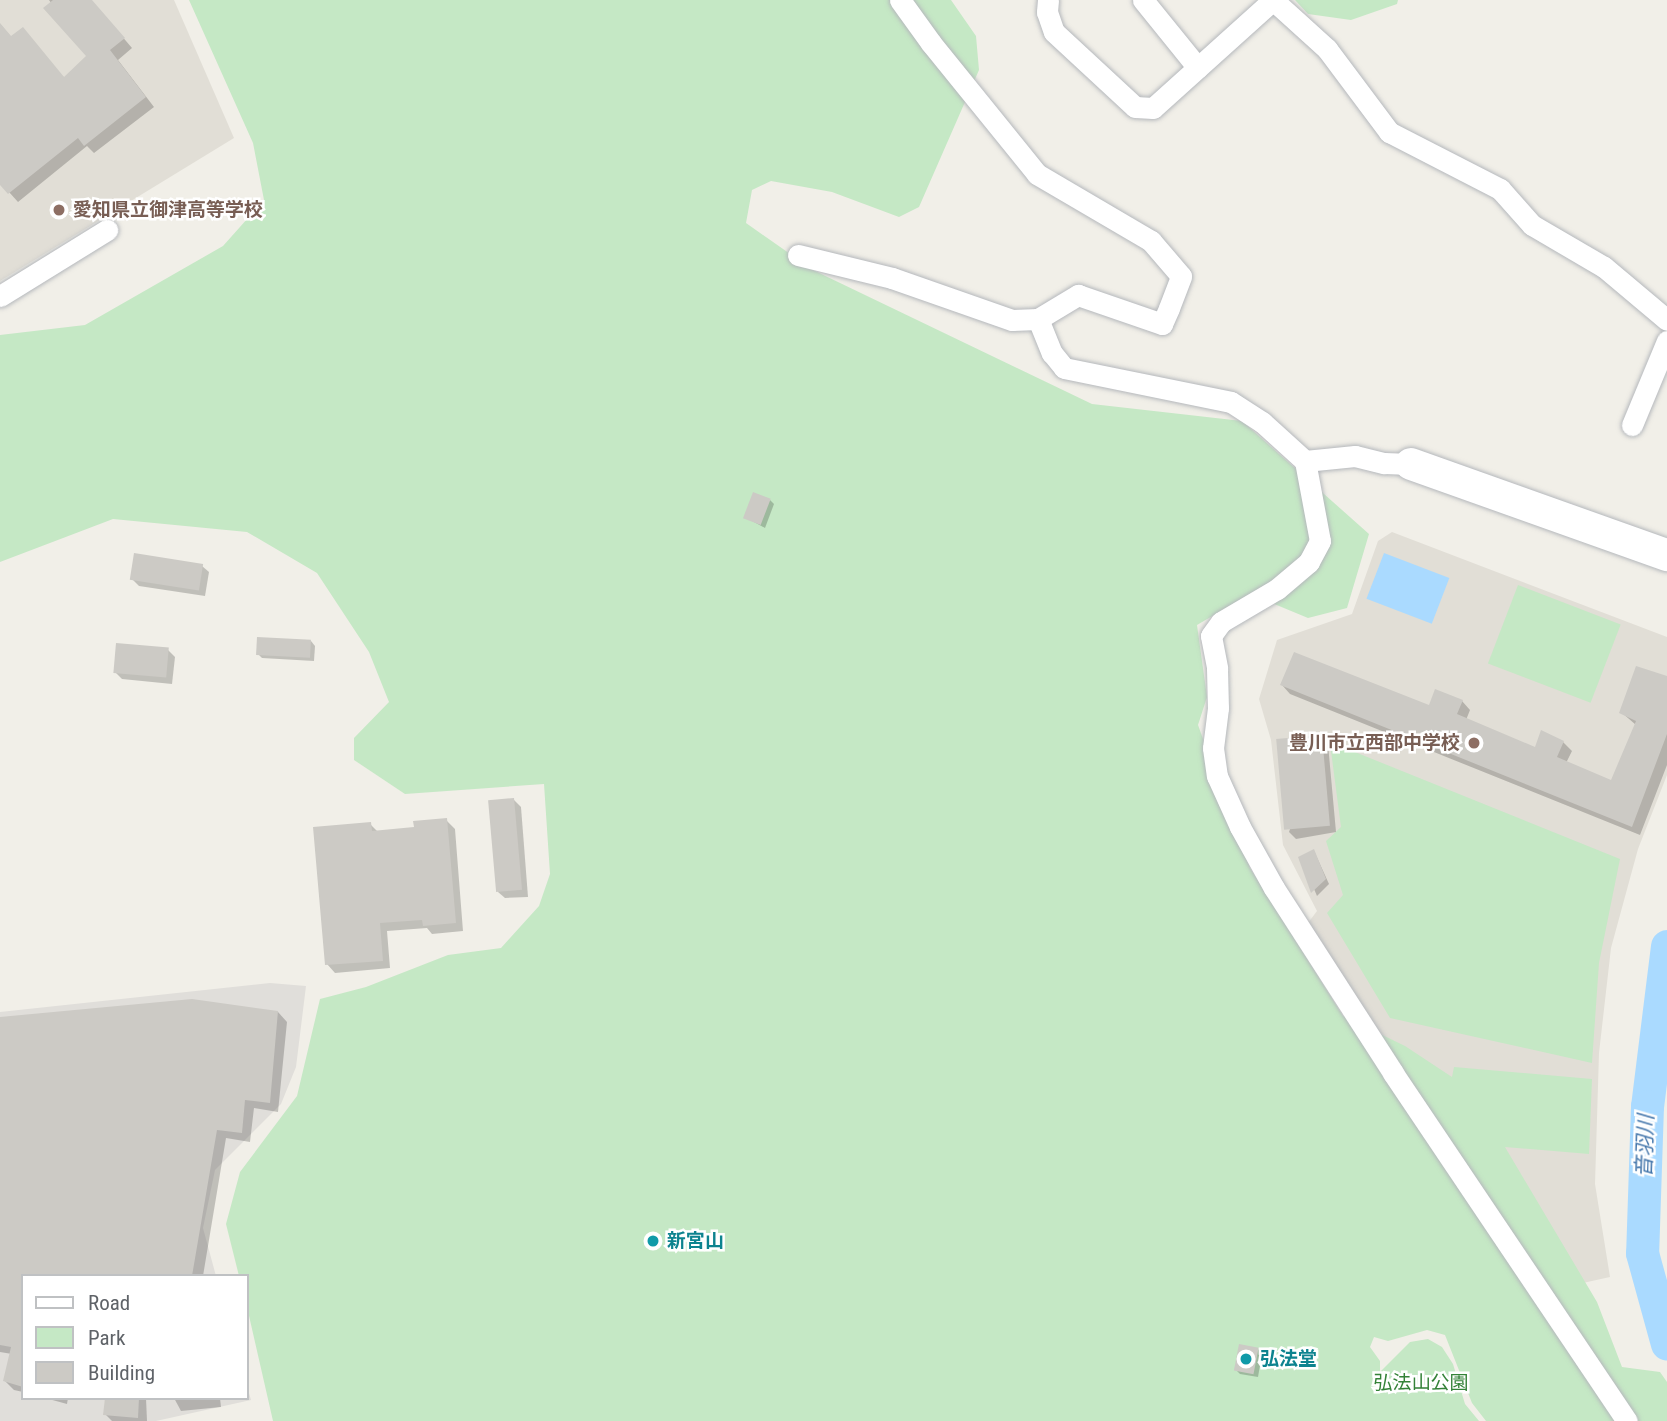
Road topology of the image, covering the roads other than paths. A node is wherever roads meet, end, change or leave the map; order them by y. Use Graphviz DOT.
graph roads {
  1 [pos="900,0"];
  2 [pos="1048,0"];
  3 [pos="1143,0"];
  4 [pos="1273,0"];
  5 [pos="1198,68"];
  6 [pos="107,230"];
  7 [pos="798,255"];
  8 [pos="0,296"];
  9 [pos="1038,319"];
  10 [pos="1667,320"];
  11 [pos="1667,341"];
  12 [pos="1632,425"];
  13 [pos="1305,461"];
  14 [pos="1411,464"];
  15 [pos="1664,546"];
  16 [pos="1628,1421"];
  1 -- 9 [label="street"];
  2 -- 5 [label="street"];
  3 -- 5 [label="street"];
  4 -- 5 [label="street"];
  4 -- 10 [label="street"];
  6 -- 8 [label="street"];
  7 -- 9 [label="street"];
  9 -- 13 [label="street"];
  11 -- 12 [label="street"];
  13 -- 14 [label="street"];
  13 -- 16 [label="street"];
  14 -- 15 [label="street"];
}
